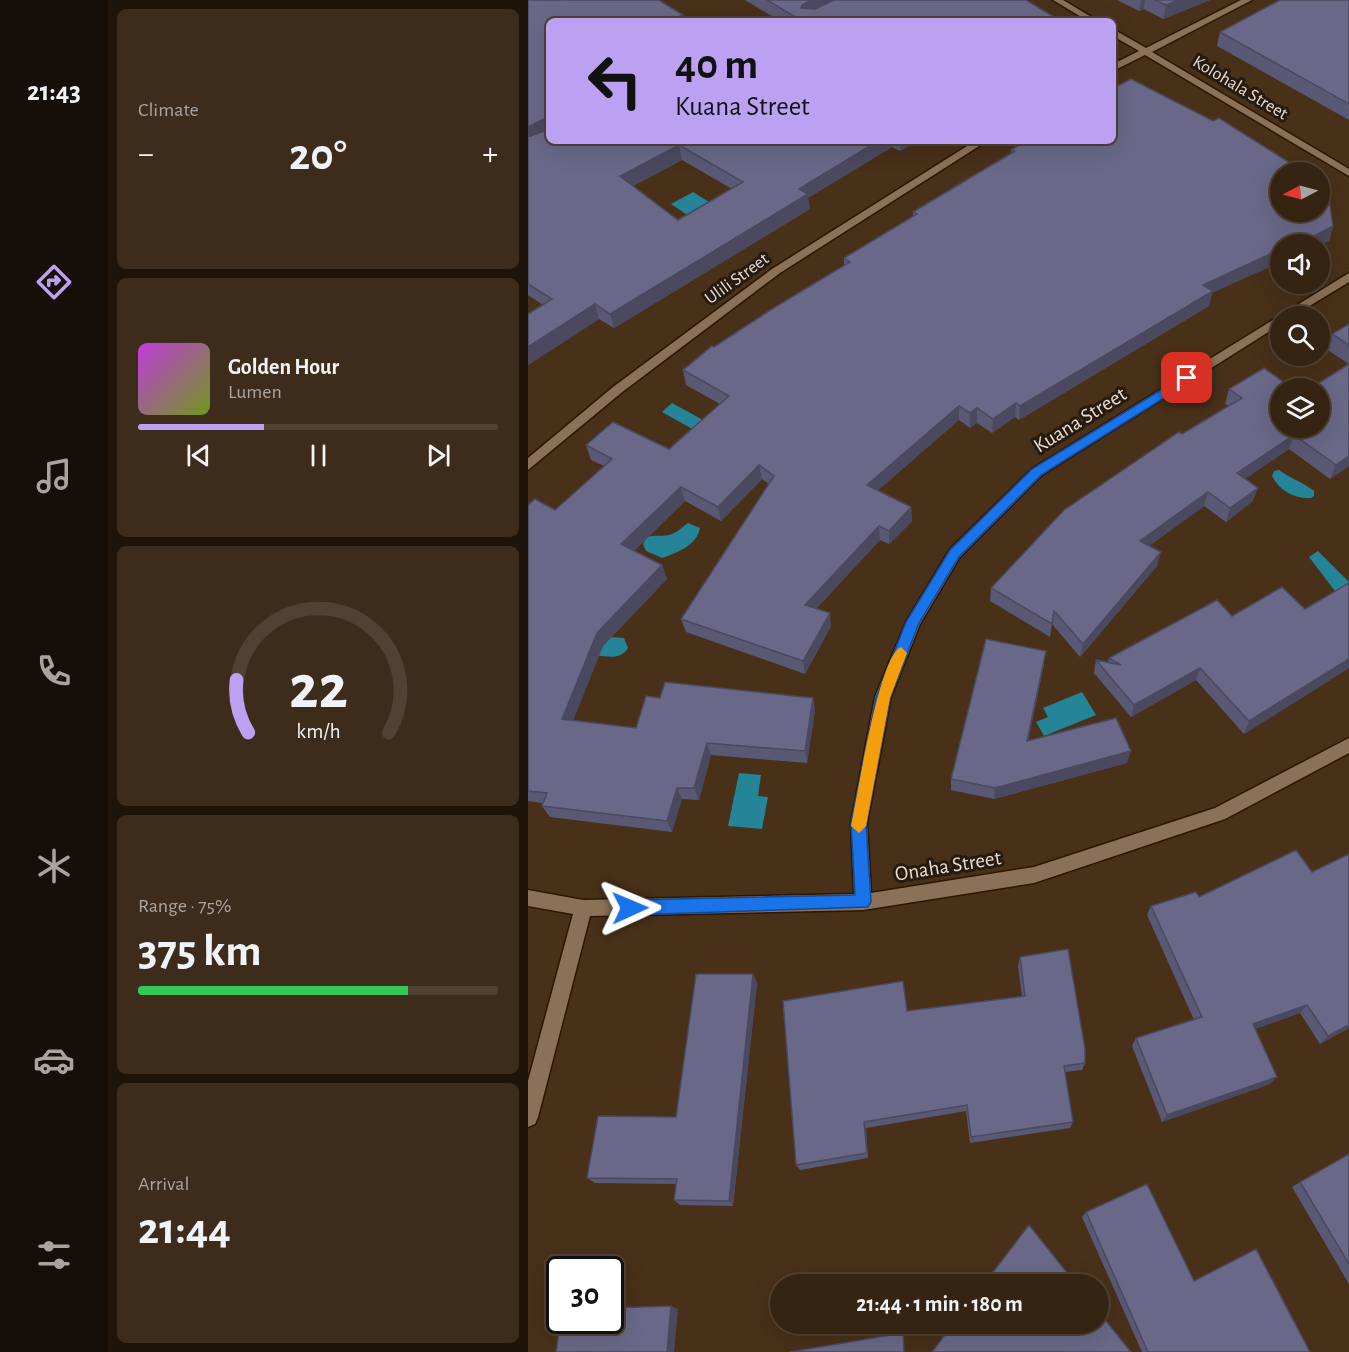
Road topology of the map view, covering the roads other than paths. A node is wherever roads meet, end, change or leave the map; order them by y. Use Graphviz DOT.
graph roads {
  1 [pos="1057,0"];
  2 [pos="1248,0"];
  3 [pos="1089,18"];
  4 [pos="1116,34"];
  5 [pos="1145,50"];
  6 [pos="1116,66"];
  7 [pos="977,144"];
  8 [pos="1349,173"];
  9 [pos="1349,277"];
  10 [pos="1301,306"];
  11 [pos="1270,326"];
  12 [pos="528,465"];
  13 [pos="1349,745"];
  14 [pos="528,898"];
  15 [pos="863,902"];
  16 [pos="583,908"];
  17 [pos="528,1117"];
  1 -- 3 [label="street"];
  2 -- 5 [label="street"];
  4 -- 5 [label="street, Kolohala Street"];
  5 -- 6 [label="street"];
  5 -- 8 [label="street, Kolohala Street"];
  7 -- 12 [label="street, Ulili Street"];
  9 -- 10 [label="street"];
  11 -- 15 [label="street, Kuana Street"];
  13 -- 15 [label="street, Onaha Street"];
  14 -- 16 [label="street, Onaha Street"];
  15 -- 16 [label="street, Onaha Street"];
  16 -- 17 [label="street"];
}
